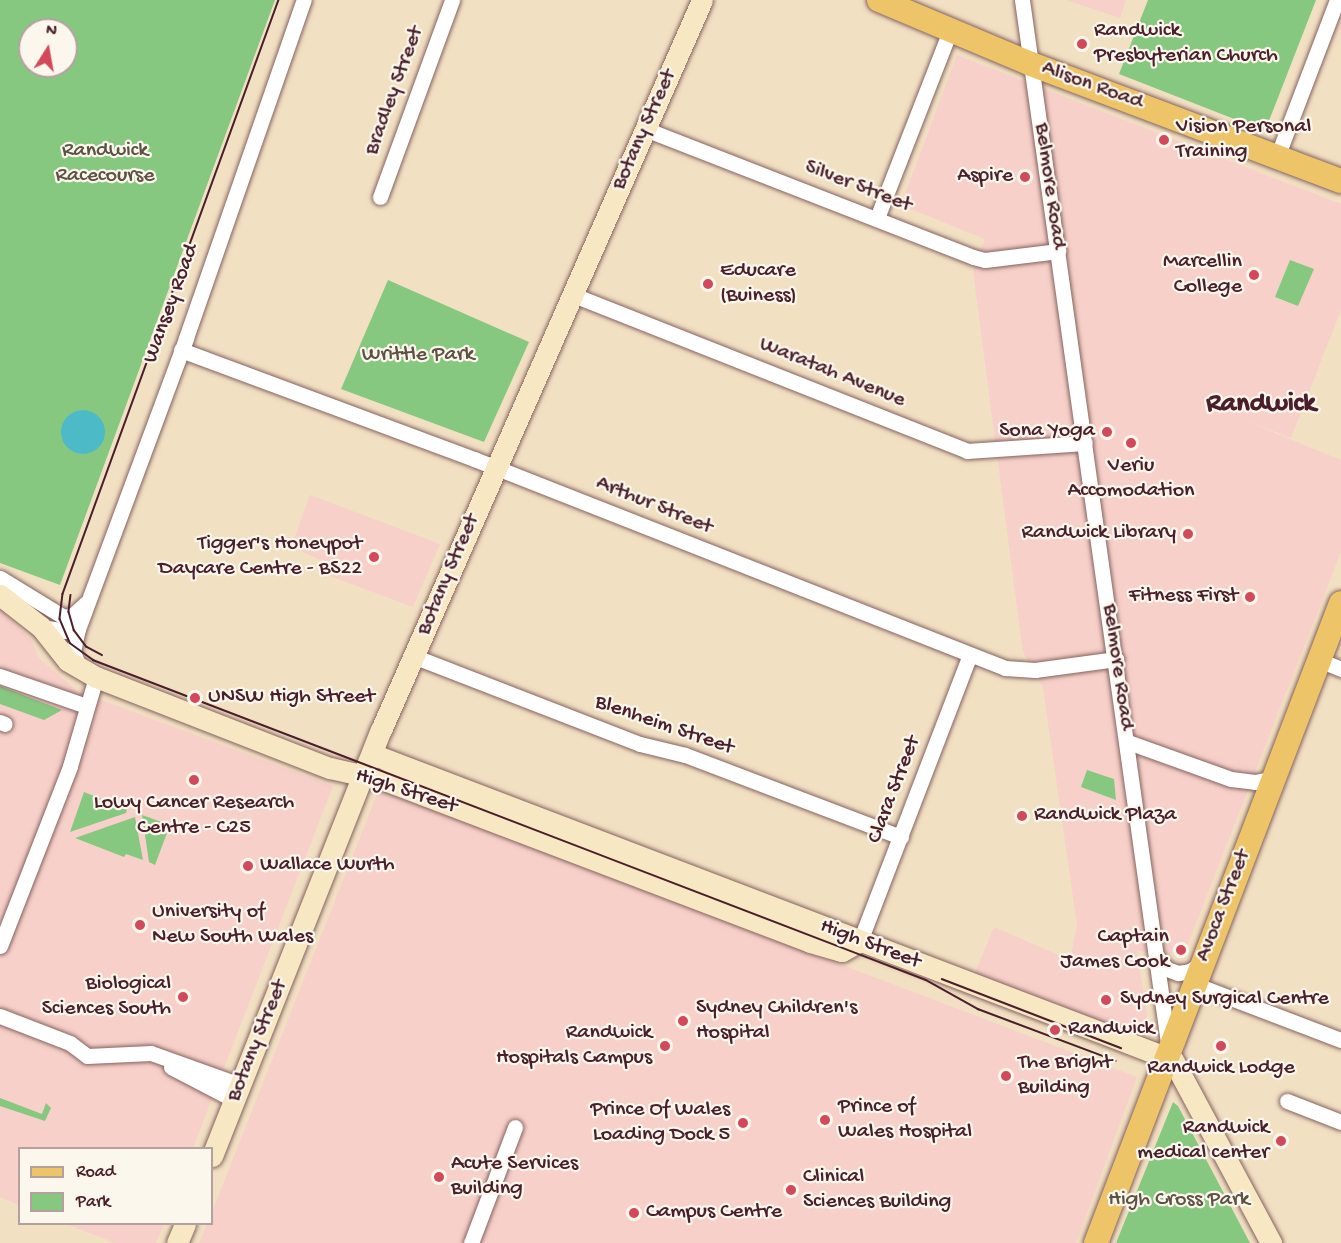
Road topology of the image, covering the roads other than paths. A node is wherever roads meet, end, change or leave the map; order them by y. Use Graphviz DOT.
graph roads {
  1 [pos="304,0"];
  2 [pos="452,0"];
  3 [pos="702,0"];
  4 [pos="879,0"];
  5 [pos="1022,0"];
  6 [pos="1336,0"];
  7 [pos="950,30"];
  8 [pos="1031,64"];
  9 [pos="645,129"];
  10 [pos="1277,157"];
  11 [pos="1341,181"];
  12 [pos="380,197"];
  13 [pos="877,218"];
  14 [pos="1058,251"];
  15 [pos="571,294"];
  16 [pos="181,350"];
  17 [pos="1085,443"];
  18 [pos="495,467"];
  19 [pos="0,578"];
  20 [pos="0,595"];
  21 [pos="88,600"];
  22 [pos="1341,603"];
  23 [pos="80,621"];
  24 [pos="41,627"];
  25 [pos="970,655"];
  26 [pos="413,656"];
  27 [pos="1116,660"];
  28 [pos="1319,660"];
  29 [pos="1341,669"];
  30 [pos="90,674"];
  31 [pos="0,676"];
  32 [pos="86,706"];
  33 [pos="1128,742"];
  34 [pos="372,754"];
  35 [pos="363,776"];
  36 [pos="1274,778"];
  37 [pos="901,837"];
  38 [pos="860,941"];
  39 [pos="0,945"];
  40 [pos="1158,958"];
  41 [pos="1199,973"];
  42 [pos="0,1016"];
  43 [pos="1341,1040"];
  44 [pos="1168,1058"];
  45 [pos="237,1092"];
  46 [pos="1287,1101"];
  47 [pos="1341,1122"];
  48 [pos="515,1127"];
  49 [pos="213,1153"];
  50 [pos="1256,1218"];
  51 [pos="185,1225"];
  52 [pos="177,1243"];
  53 [pos="471,1243"];
  54 [pos="1096,1243"];
  55 [pos="1262,1243"];
  56 [pos="1272,1243"];
  1 -- 16 [label="street, Wansey Road"];
  2 -- 12 [label="street, Bradley Street"];
  3 -- 9 [label="street, Botany Street"];
  4 -- 7 [label="main road, Alison Road"];
  5 -- 8 [label="street, Belmore Road"];
  6 -- 10 [label="street"];
  7 -- 8 [label="main road, Alison Road"];
  7 -- 13 [label="street"];
  8 -- 10 [label="main road, Alison Road"];
  8 -- 14 [label="street, Belmore Road"];
  9 -- 13 [label="street, Silver Street"];
  9 -- 15 [label="street, Botany Street"];
  10 -- 11 [label="main road, Alison Road"];
  13 -- 14 [label="street, Silver Street"];
  14 -- 17 [label="street, Belmore Road"];
  15 -- 17 [label="street, Waratah Avenue"];
  15 -- 18 [label="street, Botany Street"];
  16 -- 18 [label="street, Arthur Street"];
  16 -- 21 [label="street, Wansey Road"];
  17 -- 27 [label="street, Belmore Road"];
  18 -- 25 [label="street, Arthur Street"];
  18 -- 26 [label="street, Botany Street"];
  19 -- 21 [label="street"];
  20 -- 24 [label="street, High Street"];
  21 -- 23 [label="street, Wansey Road"];
  22 -- 28 [label="main road, Avoca Street"];
  23 -- 24 [label="street"];
  23 -- 30 [label="street, Wansey Road"];
  24 -- 30 [label="street, High Street"];
  25 -- 27 [label="street, Arthur Street"];
  25 -- 37 [label="street, Clara Street"];
  26 -- 34 [label="street, Botany Street"];
  26 -- 37 [label="street, Blenheim Street"];
  27 -- 33 [label="street, Belmore Road"];
  28 -- 29 [label="street"];
  28 -- 36 [label="main road, Avoca Street"];
  30 -- 32 [label="street"];
  30 -- 35 [label="street, High Street"];
  31 -- 32 [label="street"];
  32 -- 39 [label="street"];
  33 -- 36 [label="street"];
  33 -- 40 [label="street, Belmore Road"];
  34 -- 35 [label="street, Botany Street"];
  34 -- 38 [label="street, High Street"];
  35 -- 38 [label="street, High Street"];
  35 -- 45 [label="street, Botany Street"];
  36 -- 41 [label="main road, Avoca Street"];
  37 -- 38 [label="street, Clara Street"];
  38 -- 44 [label="street, High Street"];
  40 -- 41 [label="street"];
  40 -- 44 [label="street, Belmore Road"];
  41 -- 43 [label="street"];
  41 -- 44 [label="main road, Avoca Street"];
  42 -- 45 [label="street"];
  44 -- 50 [label="street"];
  44 -- 54 [label="main road, Avoca Street"];
  45 -- 49 [label="street, Botany Street"];
  46 -- 47 [label="street"];
  48 -- 53 [label="street"];
  50 -- 55 [label="street"];
  50 -- 56 [label="street"];
  51 -- 52 [label="street"];
}
